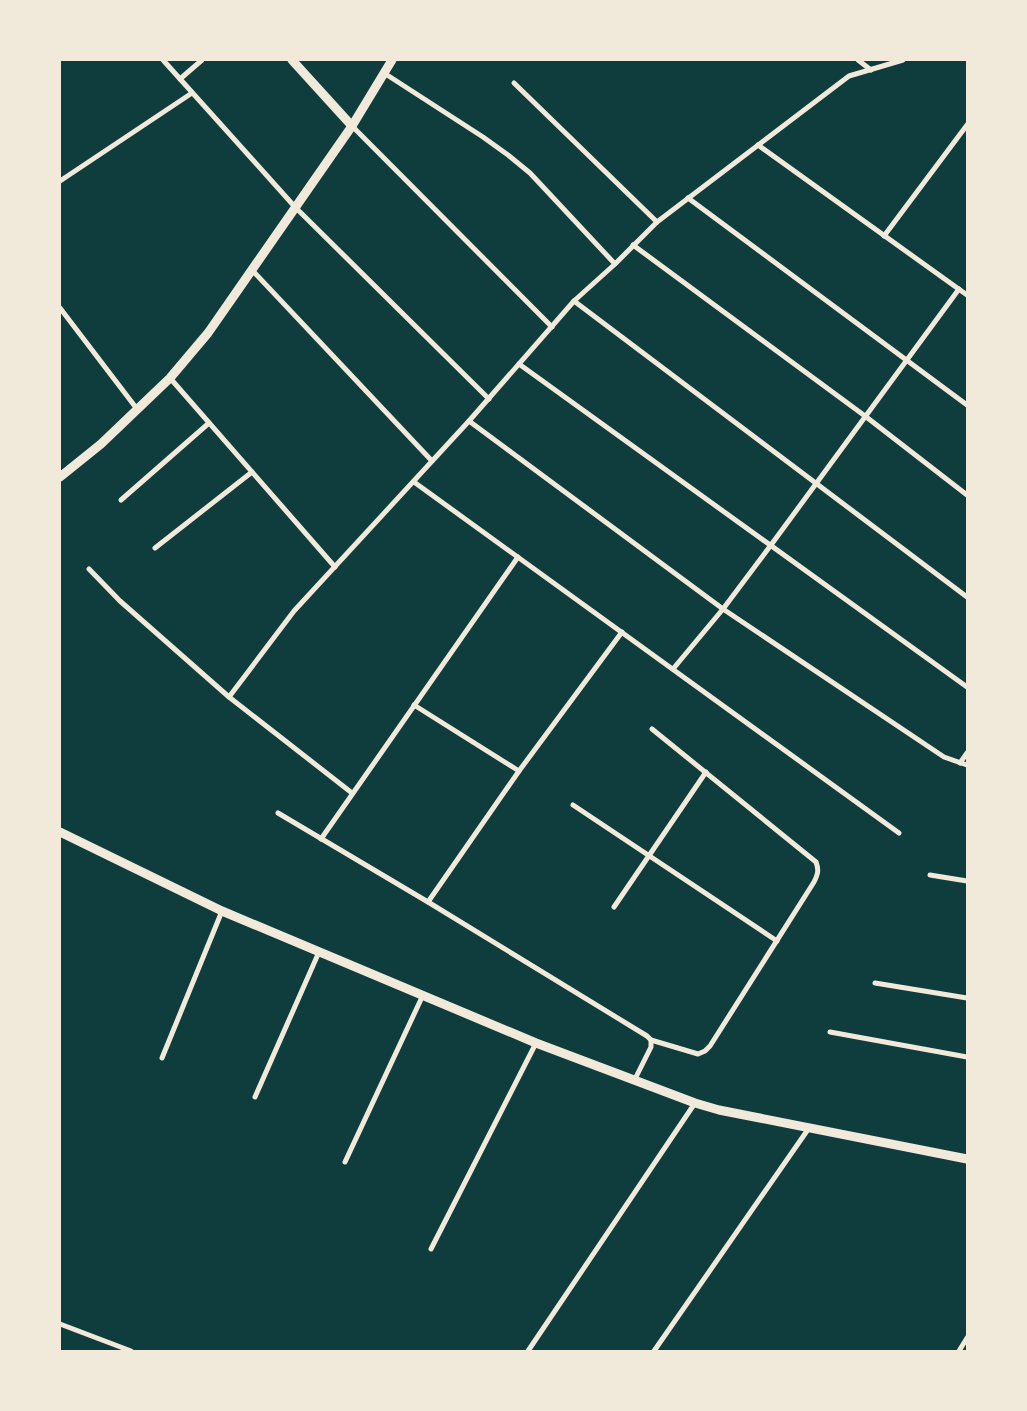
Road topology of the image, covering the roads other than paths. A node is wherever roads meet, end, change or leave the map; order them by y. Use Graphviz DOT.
graph roads {
  1 [pos="163,60"];
  2 [pos="202,60"];
  3 [pos="292,60"];
  4 [pos="392,60"];
  5 [pos="858,60"];
  6 [pos="903,60"];
  7 [pos="871,70"];
  8 [pos="384,73"];
  9 [pos="180,79"];
  10 [pos="514,83"];
  11 [pos="192,92"];
  12 [pos="967,125"];
  13 [pos="352,126"];
  14 [pos="758,145"];
  15 [pos="60,181"];
  16 [pos="688,198"];
  17 [pos="296,207"];
  18 [pos="657,222"];
  19 [pos="884,236"];
  20 [pos="633,245"];
  21 [pos="615,264"];
  22 [pos="252,270"];
  23 [pos="958,289"];
  24 [pos="967,295"];
  25 [pos="574,301"];
  26 [pos="60,308"];
  27 [pos="552,327"];
  28 [pos="906,360"];
  29 [pos="519,364"];
  30 [pos="170,378"];
  31 [pos="489,398"];
  32 [pos="967,404"];
  33 [pos="137,409"];
  34 [pos="864,416"];
  35 [pos="469,421"];
  36 [pos="209,422"];
  37 [pos="432,461"];
  38 [pos="252,472"];
  39 [pos="60,477"];
  40 [pos="414,482"];
  41 [pos="816,482"];
  42 [pos="967,495"];
  43 [pos="121,500"];
  44 [pos="771,545"];
  45 [pos="155,548"];
  46 [pos="518,557"];
  47 [pos="335,566"];
  48 [pos="89,569"];
  49 [pos="967,596"];
  50 [pos="723,610"];
  51 [pos="622,632"];
  52 [pos="673,669"];
  53 [pos="967,687"];
  54 [pos="228,697"];
  55 [pos="414,704"];
  56 [pos="652,729"];
  57 [pos="967,753"];
  58 [pos="960,763"];
  59 [pos="967,765"];
  60 [pos="519,771"];
  61 [pos="706,772"];
  62 [pos="352,793"];
  63 [pos="574,805"];
  64 [pos="278,813"];
  65 [pos="60,832"];
  66 [pos="899,833"];
  67 [pos="321,839"];
  68 [pos="649,856"];
  69 [pos="930,875"];
  70 [pos="967,881"];
  71 [pos="428,902"];
  72 [pos="614,907"];
  73 [pos="222,911"];
  74 [pos="777,941"];
  75 [pos="319,952"];
  76 [pos="875,983"];
  77 [pos="423,995"];
  78 [pos="967,998"];
  79 [pos="830,1032"];
  80 [pos="651,1040"];
  81 [pos="536,1043"];
  82 [pos="967,1056"];
  83 [pos="162,1058"];
  84 [pos="635,1080"];
  85 [pos="255,1097"];
  86 [pos="695,1103"];
  87 [pos="809,1128"];
  88 [pos="967,1159"];
  89 [pos="346,1162"];
  90 [pos="430,1249"];
  91 [pos="60,1324"];
  92 [pos="967,1338"];
  93 [pos="131,1351"];
  94 [pos="528,1351"];
  95 [pos="654,1351"];
  96 [pos="959,1351"];
  1 -- 9 [label="street"];
  2 -- 9 [label="street"];
  3 -- 13 [label="street"];
  4 -- 8 [label="street"];
  5 -- 7 [label="street"];
  6 -- 7 [label="street"];
  7 -- 14 [label="street"];
  8 -- 13 [label="street"];
  8 -- 21 [label="street"];
  9 -- 11 [label="street"];
  10 -- 18 [label="street"];
  11 -- 15 [label="street"];
  11 -- 17 [label="street"];
  12 -- 19 [label="street"];
  13 -- 17 [label="street"];
  13 -- 27 [label="street"];
  14 -- 16 [label="street"];
  14 -- 19 [label="street"];
  16 -- 18 [label="street"];
  16 -- 28 [label="street"];
  17 -- 22 [label="street"];
  17 -- 31 [label="street"];
  18 -- 20 [label="street"];
  19 -- 23 [label="street"];
  20 -- 21 [label="street"];
  20 -- 34 [label="street"];
  21 -- 25 [label="street"];
  22 -- 30 [label="street"];
  22 -- 37 [label="street"];
  23 -- 24 [label="street"];
  23 -- 28 [label="street"];
  25 -- 27 [label="street"];
  25 -- 41 [label="street"];
  26 -- 33 [label="street"];
  27 -- 29 [label="street"];
  28 -- 32 [label="street"];
  28 -- 34 [label="street"];
  29 -- 31 [label="street"];
  29 -- 44 [label="street"];
  30 -- 33 [label="street"];
  30 -- 36 [label="street"];
  31 -- 35 [label="street"];
  33 -- 39 [label="street"];
  34 -- 41 [label="street"];
  34 -- 42 [label="street"];
  35 -- 37 [label="street"];
  35 -- 50 [label="street"];
  36 -- 38 [label="street"];
  36 -- 43 [label="street"];
  37 -- 40 [label="street"];
  38 -- 45 [label="street"];
  38 -- 47 [label="street"];
  40 -- 46 [label="street"];
  40 -- 47 [label="street"];
  41 -- 44 [label="street"];
  41 -- 49 [label="street"];
  44 -- 50 [label="street"];
  44 -- 53 [label="street"];
  46 -- 51 [label="street"];
  46 -- 55 [label="street"];
  47 -- 54 [label="street"];
  48 -- 54 [label="street"];
  50 -- 52 [label="street"];
  50 -- 58 [label="street"];
  51 -- 52 [label="street"];
  51 -- 60 [label="street"];
  52 -- 66 [label="street"];
  54 -- 62 [label="street"];
  55 -- 60 [label="street"];
  55 -- 62 [label="street"];
  56 -- 61 [label="street"];
  57 -- 58 [label="street"];
  58 -- 59 [label="street"];
  60 -- 71 [label="street"];
  61 -- 68 [label="street"];
  61 -- 74 [label="street"];
  62 -- 67 [label="street"];
  63 -- 68 [label="street"];
  64 -- 67 [label="street"];
  65 -- 73 [label="street"];
  67 -- 71 [label="street"];
  68 -- 72 [label="street"];
  68 -- 74 [label="street"];
  69 -- 70 [label="street"];
  71 -- 80 [label="street"];
  73 -- 75 [label="street"];
  73 -- 83 [label="street"];
  74 -- 80 [label="street"];
  75 -- 77 [label="street"];
  75 -- 85 [label="street"];
  76 -- 78 [label="street"];
  77 -- 81 [label="street"];
  77 -- 89 [label="street"];
  79 -- 82 [label="street"];
  80 -- 84 [label="street"];
  81 -- 84 [label="street"];
  81 -- 90 [label="street"];
  84 -- 86 [label="street"];
  86 -- 87 [label="street"];
  86 -- 94 [label="street"];
  87 -- 88 [label="street"];
  87 -- 95 [label="street"];
  91 -- 93 [label="street"];
  92 -- 96 [label="street"];
}
